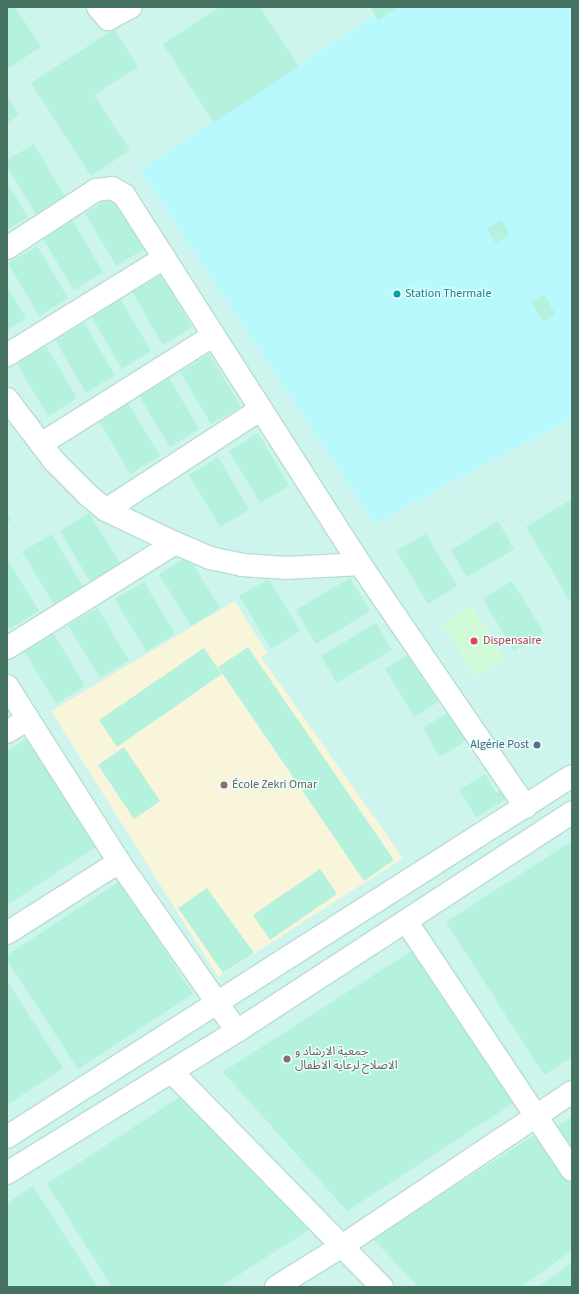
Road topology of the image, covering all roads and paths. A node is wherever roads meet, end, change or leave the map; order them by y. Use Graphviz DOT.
graph roads {
  1 [pos="98,7"];
  2 [pos="131,7"];
  3 [pos="7,248"];
  4 [pos="164,258"];
  5 [pos="214,335"];
  6 [pos="7,355"];
  7 [pos="7,399"];
  8 [pos="261,409"];
  9 [pos="41,444"];
  10 [pos="106,510"];
  11 [pos="175,543"];
  12 [pos="360,564"];
  13 [pos="7,648"];
  14 [pos="7,686"];
  15 [pos="28,719"];
  16 [pos="7,732"];
  17 [pos="572,776"];
  18 [pos="526,806"];
  19 [pos="572,813"];
  20 [pos="119,862"];
  21 [pos="406,921"];
  22 [pos="7,933"];
  23 [pos="216,1005"];
  24 [pos="237,1031"];
  25 [pos="172,1072"];
  26 [pos="572,1092"];
  27 [pos="537,1116"];
  28 [pos="7,1137"];
  29 [pos="572,1170"];
  30 [pos="7,1173"];
  31 [pos="342,1246"];
  32 [pos="276,1287"];
  33 [pos="382,1287"];
  1 -- 2 [label="street"];
  3 -- 4 [label="street"];
  4 -- 5 [label="street"];
  4 -- 6 [label="street"];
  5 -- 8 [label="street"];
  5 -- 9 [label="street"];
  7 -- 9 [label="street"];
  8 -- 10 [label="street"];
  8 -- 12 [label="street"];
  9 -- 10 [label="street"];
  10 -- 11 [label="street"];
  11 -- 12 [label="street"];
  11 -- 13 [label="street"];
  12 -- 18 [label="street"];
  14 -- 15 [label="street"];
  15 -- 16 [label="street"];
  15 -- 20 [label="street"];
  17 -- 18 [label="street"];
  18 -- 23 [label="street"];
  19 -- 21 [label="street"];
  20 -- 22 [label="street"];
  20 -- 23 [label="street"];
  21 -- 24 [label="street"];
  21 -- 27 [label="street"];
  23 -- 24 [label="street"];
  23 -- 28 [label="street"];
  24 -- 25 [label="street"];
  25 -- 30 [label="street"];
  25 -- 31 [label="street"];
  26 -- 27 [label="street"];
  27 -- 29 [label="street"];
  27 -- 31 [label="street"];
  31 -- 32 [label="street"];
  31 -- 33 [label="street"];
}
